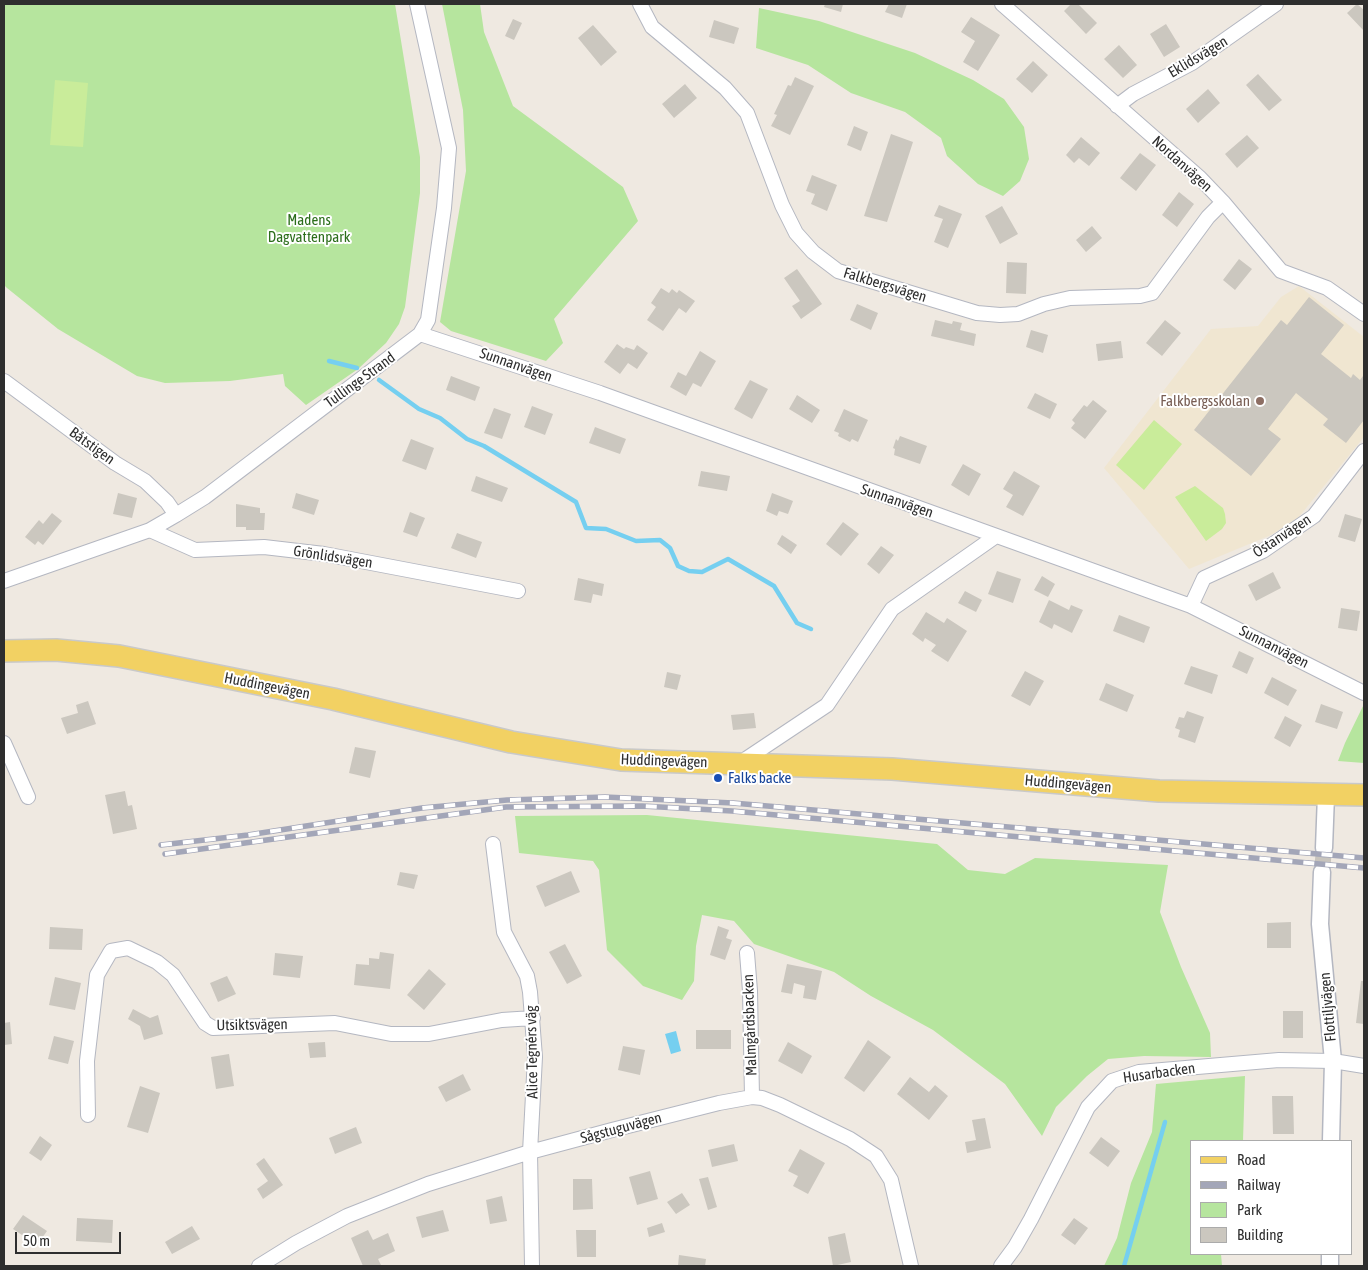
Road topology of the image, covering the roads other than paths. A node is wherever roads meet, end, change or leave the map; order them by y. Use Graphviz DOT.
graph roads {
  1 [pos="417,4"];
  2 [pos="640,4"];
  3 [pos="1002,4"];
  4 [pos="1276,4"];
  5 [pos="1117,106"];
  6 [pos="1223,202"];
  7 [pos="1364,314"];
  8 [pos="420,334"];
  9 [pos="4,382"];
  10 [pos="1364,451"];
  11 [pos="176,515"];
  12 [pos="150,530"];
  13 [pos="996,536"];
  14 [pos="4,581"];
  15 [pos="518,591"];
  16 [pos="1191,606"];
  17 [pos="4,651"];
  18 [pos="1364,693"];
  19 [pos="4,743"];
  20 [pos="740,763"];
  21 [pos="1326,794"];
  22 [pos="1364,795"];
  23 [pos="28,797"];
  24 [pos="493,844"];
  25 [pos="1324,848"];
  26 [pos="1322,872"];
  27 [pos="747,953"];
  28 [pos="533,1018"];
  29 [pos="1333,1060"];
  30 [pos="1364,1066"];
  31 [pos="752,1097"];
  32 [pos="88,1115"];
  33 [pos="1331,1140"];
  34 [pos="530,1152"];
  35 [pos="260,1266"];
  36 [pos="532,1266"];
  37 [pos="912,1266"];
  38 [pos="1001,1266"];
  1 -- 8 [label="street"];
  2 -- 6 [label="street, Falkbergsvägen"];
  3 -- 5 [label="street, Nordanvägen"];
  4 -- 5 [label="street, Eklidsvägen"];
  5 -- 6 [label="street, Nordanvägen"];
  6 -- 7 [label="street, Nordanvägen"];
  8 -- 11 [label="street, Tullinge Strand"];
  8 -- 13 [label="street, Sunnanvägen"];
  9 -- 11 [label="street, Båtstigen"];
  10 -- 16 [label="street, Östanvägen"];
  11 -- 12 [label="street, Tullinge Strand"];
  12 -- 14 [label="street, Tullinge Strand"];
  12 -- 15 [label="street, Grönlidsvägen"];
  13 -- 16 [label="street, Sunnanvägen"];
  13 -- 20 [label="street"];
  16 -- 18 [label="street, Sunnanvägen"];
  17 -- 20 [label="main road, Huddingevägen"];
  19 -- 23 [label="street"];
  20 -- 21 [label="main road, Huddingevägen"];
  21 -- 22 [label="main road, Huddingevägen"];
  21 -- 25 [label="street"];
  24 -- 28 [label="street, Alice Tegnérs väg"];
  26 -- 29 [label="street, Flottiljvägen"];
  27 -- 31 [label="street, Malmgårdsbacken"];
  28 -- 32 [label="street, Utsiktsvägen"];
  28 -- 34 [label="street, Alice Tegnérs väg"];
  29 -- 30 [label="street, Husarbacken"];
  29 -- 33 [label="street, Flottiljvägen"];
  29 -- 38 [label="street, Husarbacken"];
  31 -- 34 [label="street, Sågstuguvägen"];
  31 -- 37 [label="street, Sågstuguvägen"];
  34 -- 35 [label="street, Sågstuguvägen"];
  34 -- 36 [label="street, Alice Tegnérs väg"];
}
